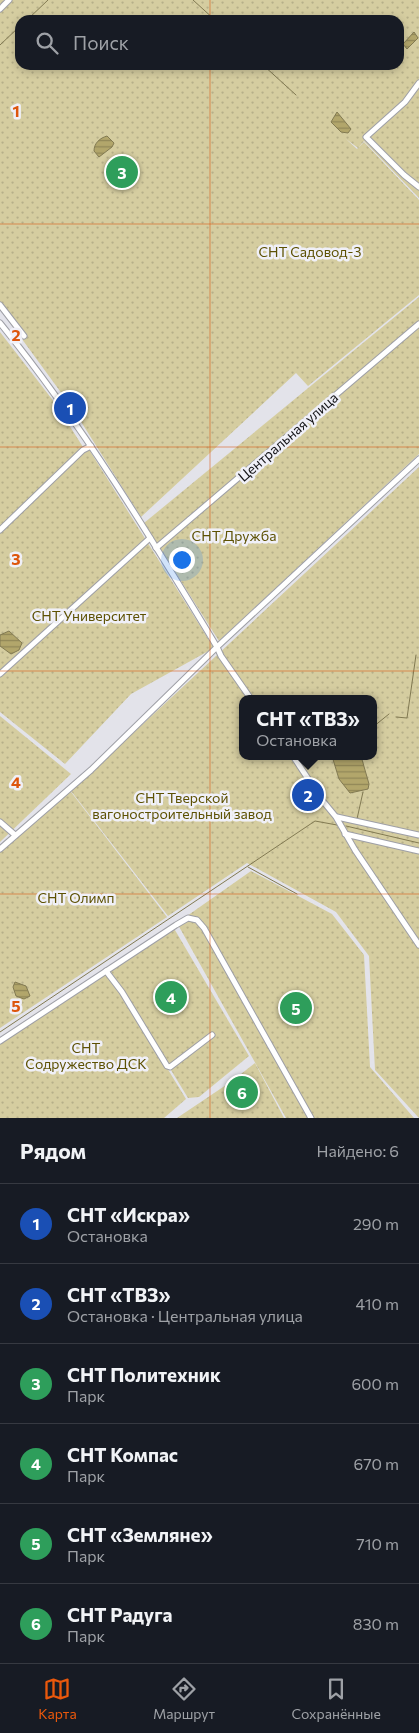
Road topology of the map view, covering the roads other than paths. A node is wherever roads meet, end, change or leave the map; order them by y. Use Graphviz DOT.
graph roads {
  1 [pos="9,0"];
  2 [pos="0,9"];
  3 [pos="419,83"];
  4 [pos="419,187"];
  5 [pos="0,305"];
  6 [pos="0,323"];
  7 [pos="419,324"];
  8 [pos="24,336"];
  9 [pos="91,446"];
  10 [pos="419,459"];
  11 [pos="0,530"];
  12 [pos="150,538"];
  13 [pos="156,548"];
  14 [pos="218,647"];
  15 [pos="0,674"];
  16 [pos="248,695"];
  17 [pos="296,760"];
  18 [pos="336,817"];
  19 [pos="0,822"];
  20 [pos="15,834"];
  21 [pos="345,834"];
  22 [pos="419,835"];
  23 [pos="0,849"];
  24 [pos="419,851"];
  25 [pos="419,945"];
  26 [pos="106,971"];
  27 [pos="212,1035"];
  28 [pos="0,1042"];
  29 [pos="311,1118"];
  1 -- 2 [label="street"];
  3 -- 4 [label="street"];
  5 -- 8 [label="street"];
  6 -- 9 [label="street"];
  7 -- 13 [label="street, Центральная улица"];
  9 -- 11 [label="street"];
  9 -- 12 [label="street"];
  10 -- 14 [label="street"];
  12 -- 13 [label="street"];
  12 -- 15 [label="street"];
  13 -- 14 [label="street"];
  14 -- 16 [label="street"];
  14 -- 20 [label="street"];
  17 -- 18 [label="street"];
  18 -- 21 [label="street"];
  18 -- 22 [label="street"];
  19 -- 20 [label="street"];
  20 -- 23 [label="street"];
  21 -- 24 [label="street"];
  21 -- 25 [label="street"];
  26 -- 27 [label="street"];
  26 -- 28 [label="street"];
  26 -- 29 [label="street"];
}
